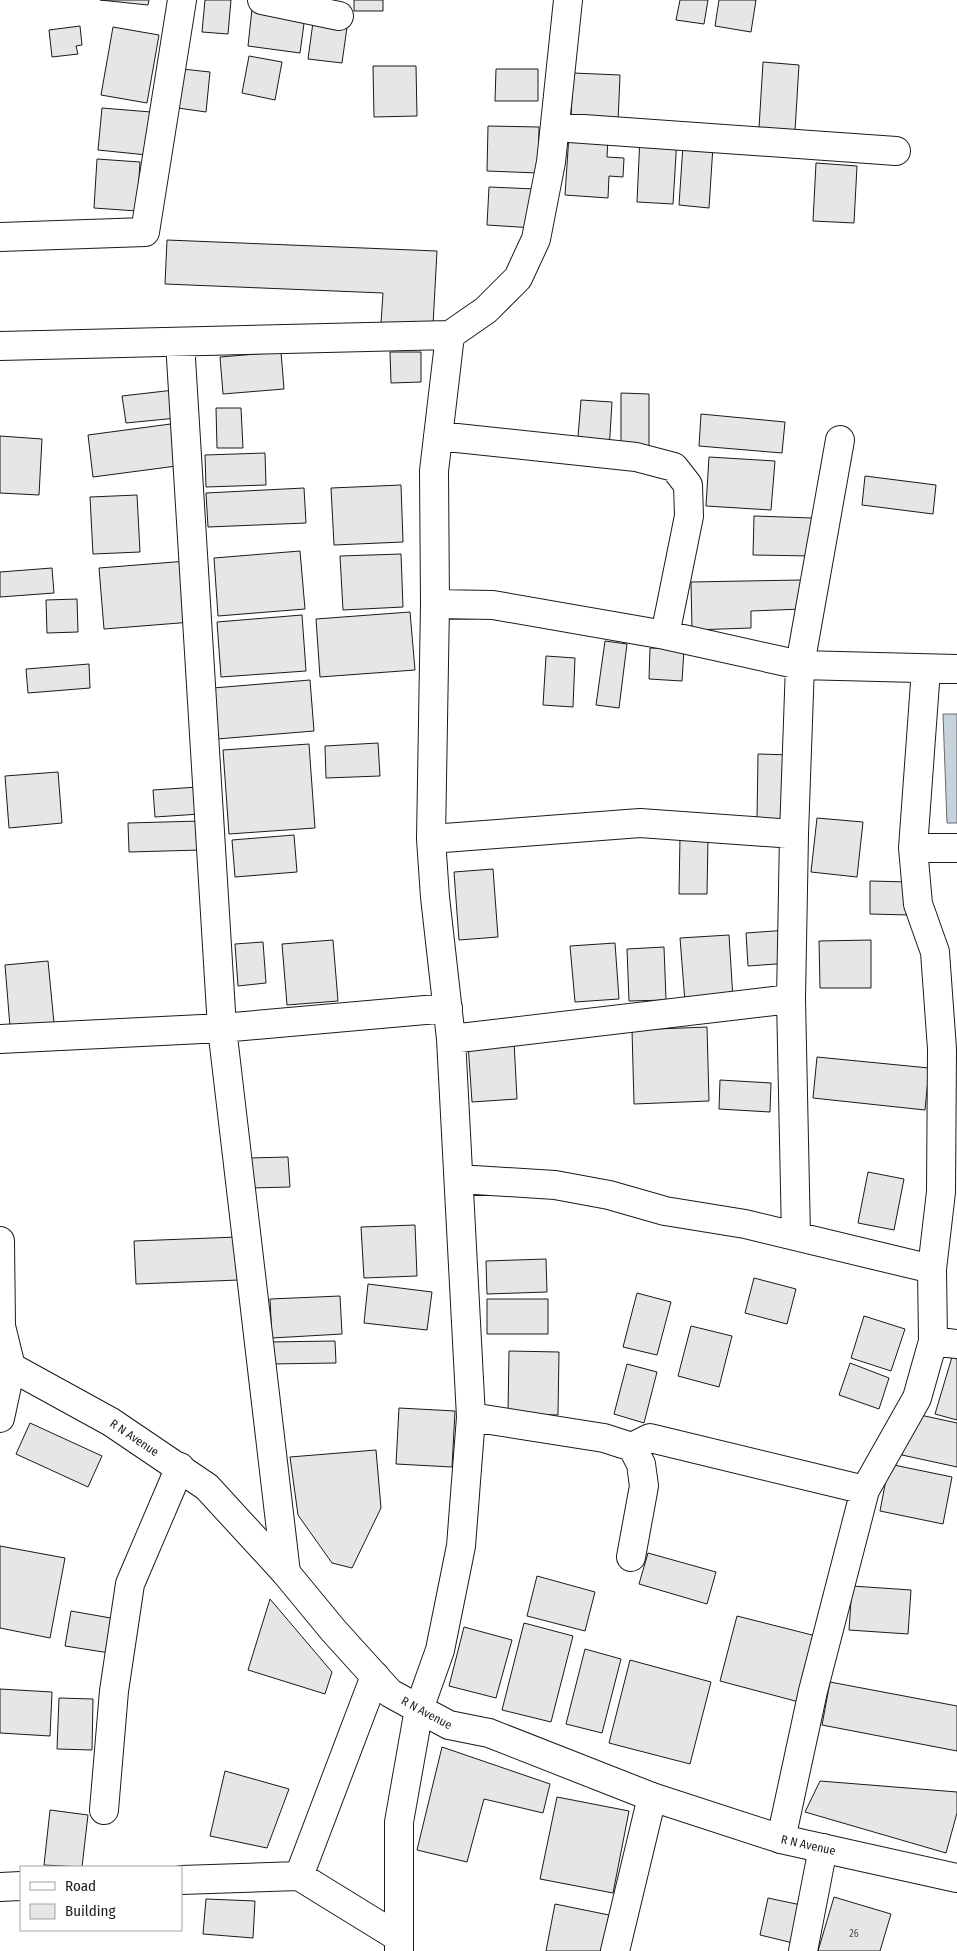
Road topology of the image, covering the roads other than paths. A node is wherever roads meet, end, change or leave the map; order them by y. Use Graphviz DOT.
graph roads {
  1 [pos="182,0"];
  2 [pos="262,0"];
  3 [pos="568,0"];
  4 [pos="339,16"];
  5 [pos="555,127"];
  6 [pos="896,151"];
  7 [pos="0,237"];
  8 [pos="450,335"];
  9 [pos="180,342"];
  10 [pos="0,346"];
  11 [pos="438,436"];
  12 [pos="840,440"];
  13 [pos="435,604"];
  14 [pos="665,635"];
  15 [pos="800,665"];
  16 [pos="926,669"];
  17 [pos="957,669"];
  18 [pos="794,834"];
  19 [pos="431,839"];
  20 [pos="913,848"];
  21 [pos="957,848"];
  22 [pos="791,999"];
  23 [pos="448,1008"];
  24 [pos="222,1028"];
  25 [pos="451,1038"];
  26 [pos="0,1040"];
  27 [pos="459,1179"];
  28 [pos="796,1236"];
  29 [pos="0,1241"];
  30 [pos="932,1269"];
  31 [pos="945,1342"];
  32 [pos="5,1365"];
  33 [pos="470,1417"];
  34 [pos="0,1418"];
  35 [pos="632,1447"];
  36 [pos="180,1467"];
  37 [pos="865,1490"];
  38 [pos="631,1557"];
  39 [pos="286,1573"];
  40 [pos="375,1676"];
  41 [pos="419,1709"];
  42 [pos="652,1797"];
  43 [pos="104,1810"];
  44 [pos="781,1839"];
  45 [pos="823,1848"];
  46 [pos="299,1876"];
  47 [pos="957,1878"];
  48 [pos="182,1880"];
  49 [pos="20,1886"];
  50 [pos="0,1887"];
  51 [pos="398,1944"];
  52 [pos="615,1951"];
  53 [pos="803,1951"];
  1 -- 7 [label="street"];
  2 -- 4 [label="street"];
  3 -- 5 [label="street"];
  5 -- 6 [label="street"];
  5 -- 8 [label="street"];
  8 -- 9 [label="street"];
  8 -- 11 [label="street"];
  9 -- 10 [label="street"];
  9 -- 24 [label="street"];
  11 -- 13 [label="street"];
  11 -- 14 [label="street"];
  12 -- 15 [label="street"];
  13 -- 14 [label="street"];
  13 -- 19 [label="street"];
  14 -- 15 [label="street"];
  15 -- 16 [label="street"];
  15 -- 18 [label="street"];
  16 -- 17 [label="street"];
  16 -- 20 [label="street"];
  18 -- 19 [label="street"];
  18 -- 22 [label="street"];
  19 -- 23 [label="street"];
  20 -- 21 [label="street"];
  20 -- 30 [label="street"];
  22 -- 25 [label="street"];
  22 -- 28 [label="street"];
  23 -- 24 [label="street"];
  23 -- 25 [label="street"];
  24 -- 26 [label="street"];
  24 -- 39 [label="street"];
  25 -- 27 [label="street"];
  27 -- 28 [label="street"];
  27 -- 33 [label="street"];
  28 -- 30 [label="street"];
  29 -- 32 [label="street"];
  30 -- 31 [label="street"];
  31 -- 37 [label="street"];
  32 -- 34 [label="street"];
  32 -- 36 [label="street, R N Avenue"];
  33 -- 35 [label="street"];
  33 -- 41 [label="street"];
  35 -- 37 [label="street"];
  35 -- 38 [label="street"];
  36 -- 39 [label="street, R N Avenue"];
  36 -- 43 [label="street"];
  37 -- 44 [label="street"];
  39 -- 40 [label="street, R N Avenue"];
  40 -- 41 [label="street, R N Avenue"];
  40 -- 46 [label="street"];
  41 -- 42 [label="street, R N Avenue"];
  41 -- 51 [label="street"];
  42 -- 44 [label="street, R N Avenue"];
  42 -- 52 [label="street"];
  44 -- 45 [label="street, R N Avenue"];
  45 -- 47 [label="street, R N Avenue"];
  45 -- 53 [label="street"];
  46 -- 48 [label="street"];
  46 -- 51 [label="street"];
  49 -- 50 [label="street"];
}
